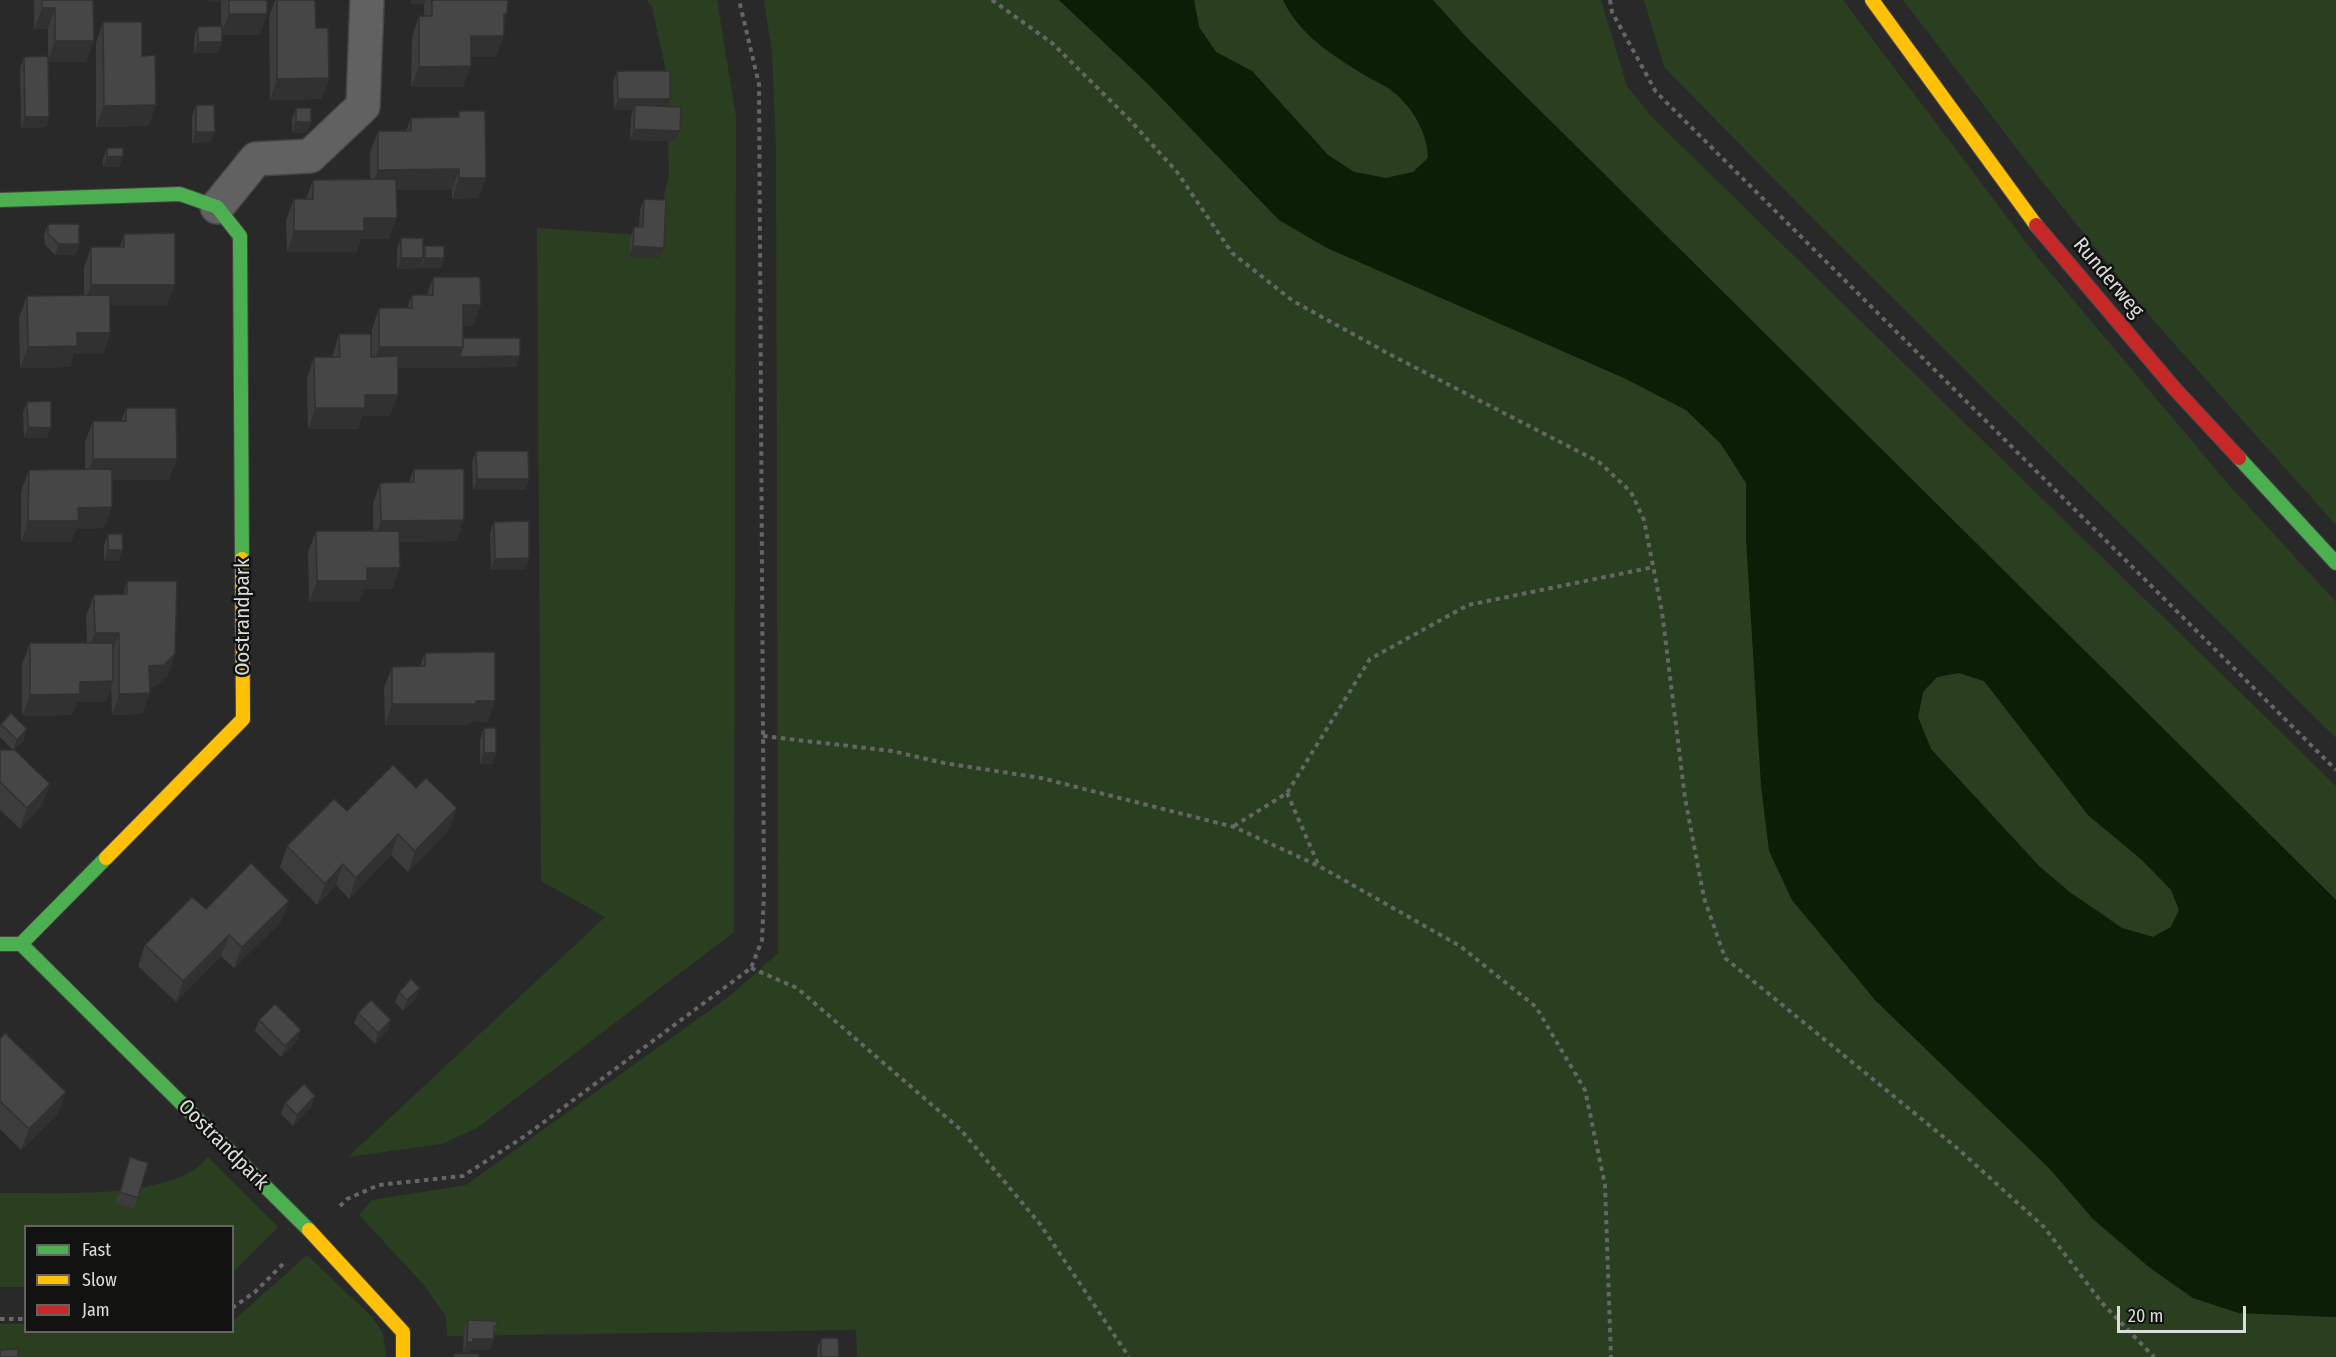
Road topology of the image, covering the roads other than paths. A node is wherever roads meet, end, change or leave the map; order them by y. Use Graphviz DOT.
graph roads {
  1 [pos="367,0"];
  2 [pos="1872,0"];
  3 [pos="0,200"];
  4 [pos="217,207"];
  5 [pos="2336,563"];
  6 [pos="0,944"];
  7 [pos="21,944"];
  8 [pos="403,1357"];
  1 -- 4 [label="street"];
  2 -- 5 [label="street, Runderweg"];
  3 -- 4 [label="street"];
  4 -- 7 [label="street, Oostrandpark"];
  6 -- 7 [label="street"];
  7 -- 8 [label="street, Oostrandpark"];
}
